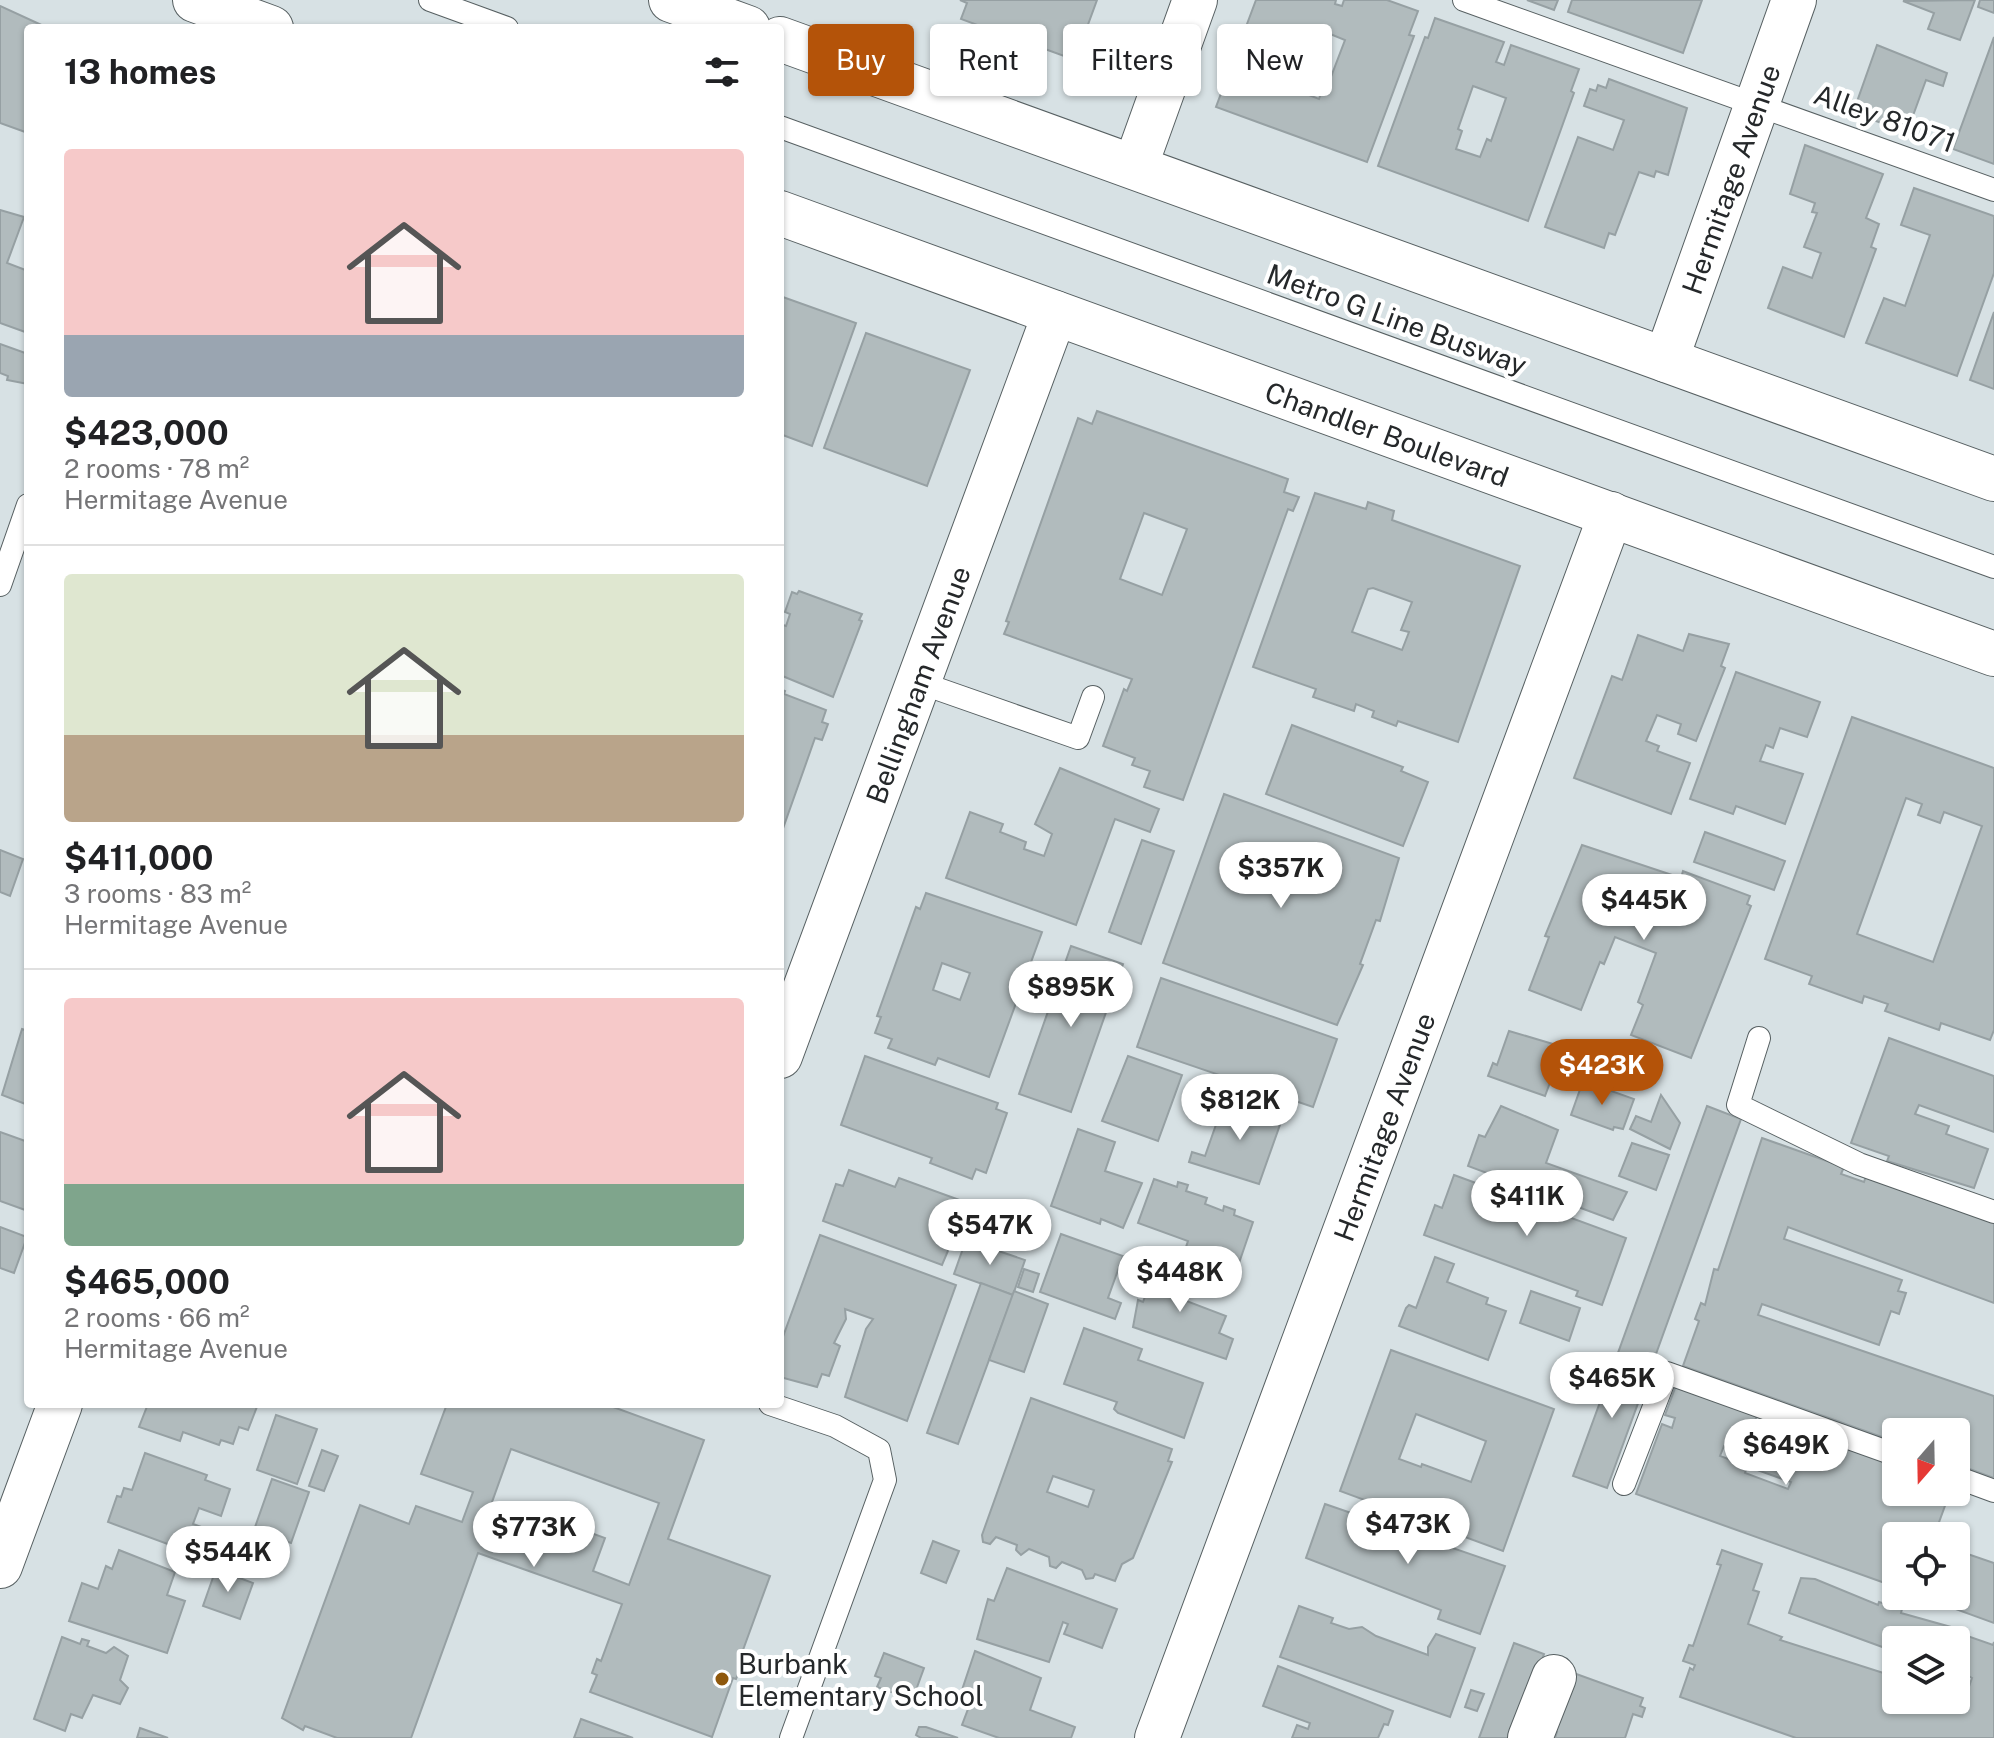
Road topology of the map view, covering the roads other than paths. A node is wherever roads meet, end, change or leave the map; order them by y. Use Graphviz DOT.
graph roads {
  1 [pos="195,0"];
  2 [pos="430,0"];
  3 [pos="671,0"];
  4 [pos="1195,0"];
  5 [pos="1464,0"];
  6 [pos="1794,0"];
  7 [pos="260,24"];
  8 [pos="496,24"];
  9 [pos="737,24"];
  10 [pos="784,40"];
  11 [pos="1756,103"];
  12 [pos="784,128"];
  13 [pos="1135,167"];
  14 [pos="1994,190"];
  15 [pos="784,214"];
  16 [pos="1055,313"];
  17 [pos="1666,360"];
  18 [pos="1993,477"];
  19 [pos="1611,514"];
  20 [pos="24,516"];
  21 [pos="1994,567"];
  22 [pos="0,585"];
  23 [pos="1994,654"];
  24 [pos="918,682"];
  25 [pos="1093,697"];
  26 [pos="1759,1038"];
  27 [pos="784,1045"];
  28 [pos="1994,1212"];
  29 [pos="59,1408"];
  30 [pos="782,1408"];
  31 [pos="1882,1450"];
  32 [pos="1970,1482"];
  33 [pos="1624,1484"];
  34 [pos="1994,1491"];
  35 [pos="0,1566"];
  36 [pos="1554,1677"];
  37 [pos="791,1738"];
  38 [pos="1157,1738"];
  39 [pos="1530,1738"];
  1 -- 7 [label="street"];
  2 -- 8 [label="lane"];
  3 -- 9 [label="street"];
  4 -- 13 [label="street"];
  5 -- 11 [label="lane, Alley 81071"];
  6 -- 11 [label="street, Hermitage Avenue"];
  10 -- 13 [label="street"];
  11 -- 14 [label="lane, Alley 81071"];
  11 -- 17 [label="street, Hermitage Avenue"];
  12 -- 21 [label="lane, Metro G Line Busway"];
  13 -- 17 [label="street"];
  15 -- 16 [label="street, Chandler Boulevard"];
  16 -- 19 [label="street, Chandler Boulevard"];
  16 -- 24 [label="street, Bellingham Avenue"];
  17 -- 18 [label="street"];
  19 -- 23 [label="street, Chandler Boulevard"];
  19 -- 38 [label="street, Hermitage Avenue"];
  20 -- 22 [label="lane"];
  24 -- 25 [label="lane"];
  24 -- 27 [label="street, Bellingham Avenue"];
  26 -- 28 [label="lane"];
  29 -- 35 [label="street"];
  30 -- 37 [label="lane"];
  31 -- 33 [label="lane"];
  32 -- 34 [label="lane"];
  36 -- 39 [label="street"];
}
